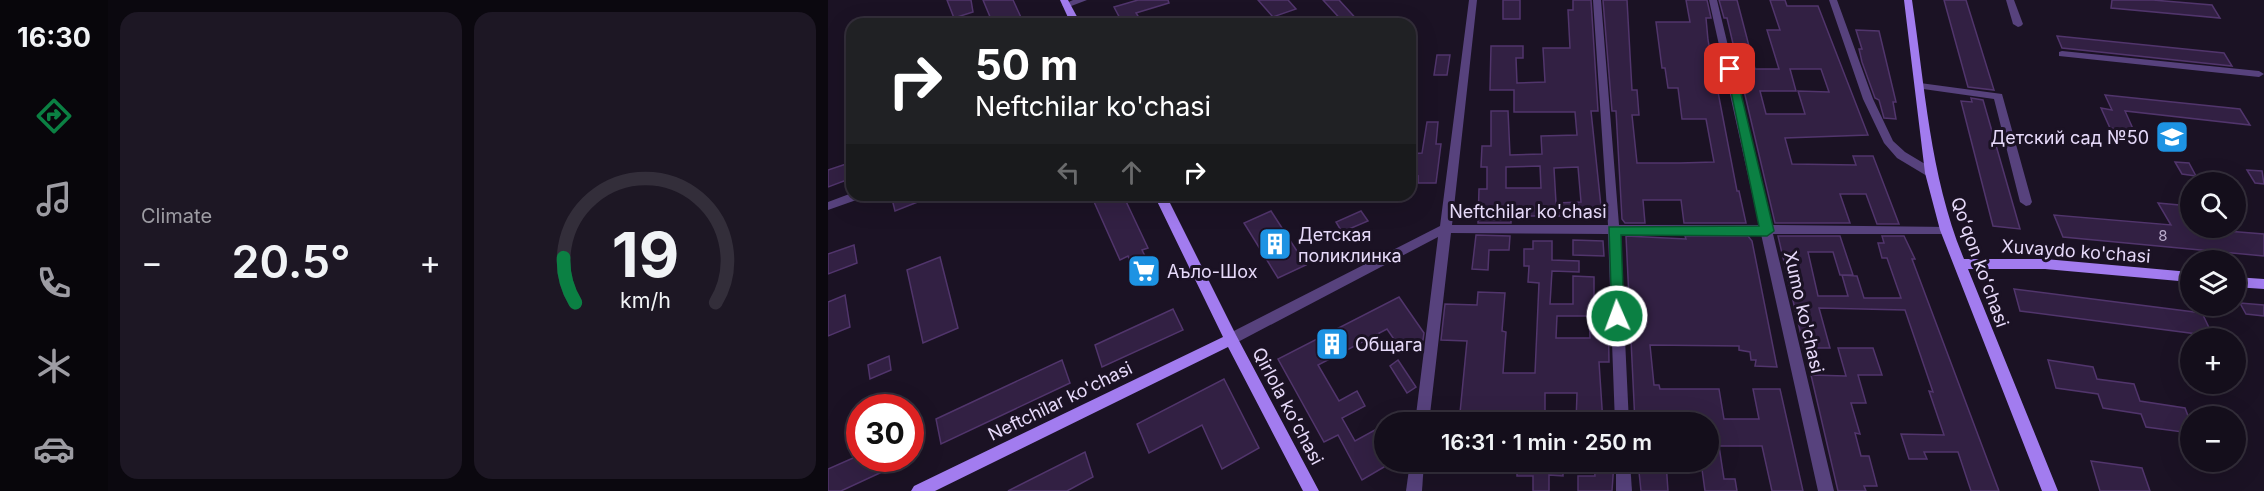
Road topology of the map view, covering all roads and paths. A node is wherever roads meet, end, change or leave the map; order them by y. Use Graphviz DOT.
graph roads {
  1 [pos="1083,0"];
  2 [pos="1473,0"];
  3 [pos="1598,0"];
  4 [pos="1713,0"];
  5 [pos="1833,0"];
  6 [pos="1908,0"];
  7 [pos="2010,0"];
  8 [pos="1065,3"];
  9 [pos="1073,18"];
  10 [pos="2018,24"];
  11 [pos="2062,54"];
  12 [pos="2259,74"];
  13 [pos="1920,86"];
  14 [pos="1931,173"];
  15 [pos="846,199"];
  16 [pos="1163,201"];
  17 [pos="2026,202"];
  18 [pos="828,206"];
  19 [pos="1444,229"];
  20 [pos="1614,230"];
  21 [pos="1946,230"];
  22 [pos="1767,231"];
  23 [pos="1959,264"];
  24 [pos="2180,276"];
  25 [pos="2246,283"];
  26 [pos="2264,284"];
  27 [pos="1231,339"];
  28 [pos="1423,412"];
  29 [pos="1622,412"];
  30 [pos="1416,472"];
  31 [pos="1623,472"];
  32 [pos="919,491"];
  33 [pos="1311,491"];
  34 [pos="1414,491"];
  35 [pos="1624,491"];
  36 [pos="1826,491"];
  37 [pos="2050,491"];
  1 -- 8 [label="street"];
  2 -- 19 [label="street"];
  3 -- 20 [label="street"];
  4 -- 22 [label="street, Xumo ko'chasi"];
  5 -- 14 [label="street"];
  6 -- 13 [label="street, Qoʻqon koʻchasi"];
  7 -- 10 [label="street"];
  8 -- 9 [label="street"];
  11 -- 12 [label="street"];
  13 -- 14 [label="street, Qoʻqon koʻchasi"];
  13 -- 17 [label="street"];
  14 -- 21 [label="street, Qoʻqon koʻchasi"];
  15 -- 18 [label="street"];
  16 -- 27 [label="street, Qirlola koʻchasi"];
  19 -- 20 [label="street, Neftchilar ko'chasi"];
  19 -- 27 [label="street, Neftchilar ko'chasi"];
  19 -- 28 [label="street"];
  20 -- 22 [label="street, Neftchilar ko'chasi"];
  20 -- 29 [label="street"];
  21 -- 22 [label="street, Neftchilar ko'chasi"];
  21 -- 23 [label="street, Qoʻqon koʻchasi"];
  22 -- 36 [label="street, Xumo ko'chasi"];
  23 -- 24 [label="street, Xuvaydo ko'chasi"];
  23 -- 37 [label="street, Qoʻqon koʻchasi"];
  25 -- 26 [label="street"];
  27 -- 32 [label="street, Neftchilar ko'chasi"];
  27 -- 33 [label="street, Qirlola koʻchasi"];
  30 -- 34 [label="street"];
  31 -- 35 [label="street"];
}
